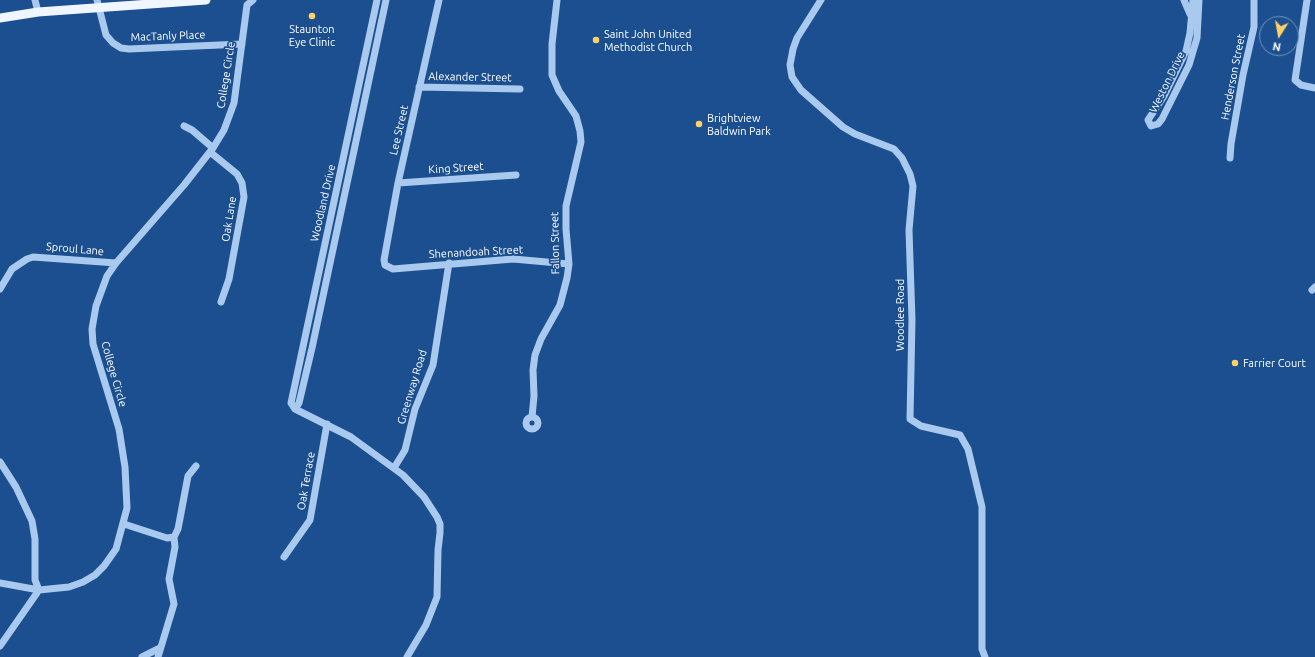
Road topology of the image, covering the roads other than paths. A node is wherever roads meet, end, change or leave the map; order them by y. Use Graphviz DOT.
graph roads {
  1 [pos="35,0"];
  2 [pos="200,0"];
  3 [pos="253,0"];
  4 [pos="377,0"];
  5 [pos="386,0"];
  6 [pos="439,0"];
  7 [pos="557,0"];
  8 [pos="821,0"];
  9 [pos="1184,0"];
  10 [pos="1193,0"];
  11 [pos="1199,0"];
  12 [pos="1254,0"];
  13 [pos="1307,0"];
  14 [pos="98,4"];
  15 [pos="38,12"];
  16 [pos="1191,17"];
  17 [pos="0,18"];
  18 [pos="242,44"];
  19 [pos="419,87"];
  20 [pos="1315,88"];
  21 [pos="520,89"];
  22 [pos="184,126"];
  23 [pos="212,150"];
  24 [pos="1230,158"];
  25 [pos="516,175"];
  26 [pos="398,183"];
  27 [pos="116,263"];
  28 [pos="450,263"];
  29 [pos="569,264"];
  30 [pos="386,266"];
  31 [pos="0,289"];
  32 [pos="221,302"];
  33 [pos="295,409"];
  34 [pos="532,417"];
  35 [pos="327,424"];
  36 [pos="0,462"];
  37 [pos="196,466"];
  38 [pos="394,468"];
  39 [pos="124,524"];
  40 [pos="174,538"];
  41 [pos="284,557"];
  42 [pos="0,583"];
  43 [pos="39,590"];
  44 [pos="0,646"];
  45 [pos="160,648"];
  46 [pos="142,657"];
  47 [pos="158,657"];
  48 [pos="407,657"];
  49 [pos="985,657"];
  1 -- 15 [label="street"];
  2 -- 14 [label="main road"];
  3 -- 18 [label="street, College Circle"];
  4 -- 33 [label="street, Woodland Drive"];
  5 -- 33 [label="street, Woodland Drive"];
  6 -- 19 [label="street, Lee Street"];
  7 -- 29 [label="street, Fallon Street"];
  8 -- 49 [label="street, Woodlee Road"];
  9 -- 16 [label="street"];
  10 -- 16 [label="street, Weston Drive"];
  11 -- 16 [label="street, Weston Drive"];
  12 -- 24 [label="street, Henderson Street"];
  13 -- 20 [label="street"];
  14 -- 15 [label="main road"];
  14 -- 18 [label="street, MacTanly Place"];
  15 -- 17 [label="main road"];
  18 -- 23 [label="street, College Circle"];
  19 -- 21 [label="street, Alexander Street"];
  19 -- 26 [label="street, Lee Street"];
  22 -- 23 [label="street, Oak Lane"];
  23 -- 27 [label="street, College Circle"];
  23 -- 32 [label="street, Oak Lane"];
  25 -- 26 [label="street, King Street"];
  26 -- 30 [label="street, Lee Street"];
  27 -- 31 [label="street, Sproul Lane"];
  27 -- 39 [label="street, College Circle"];
  28 -- 29 [label="street, Shenandoah Street"];
  28 -- 30 [label="street, Shenandoah Street"];
  28 -- 38 [label="street, Greenway Road"];
  29 -- 34 [label="street, Fallon Street"];
  33 -- 35 [label="street"];
  35 -- 38 [label="street"];
  35 -- 41 [label="street, Oak Terrace"];
  36 -- 43 [label="street"];
  37 -- 40 [label="street"];
  38 -- 48 [label="street"];
  39 -- 40 [label="street"];
  39 -- 43 [label="street, College Circle"];
  40 -- 45 [label="street"];
  42 -- 43 [label="street, College Circle"];
  43 -- 44 [label="street"];
  45 -- 46 [label="street"];
  45 -- 47 [label="street"];
}
